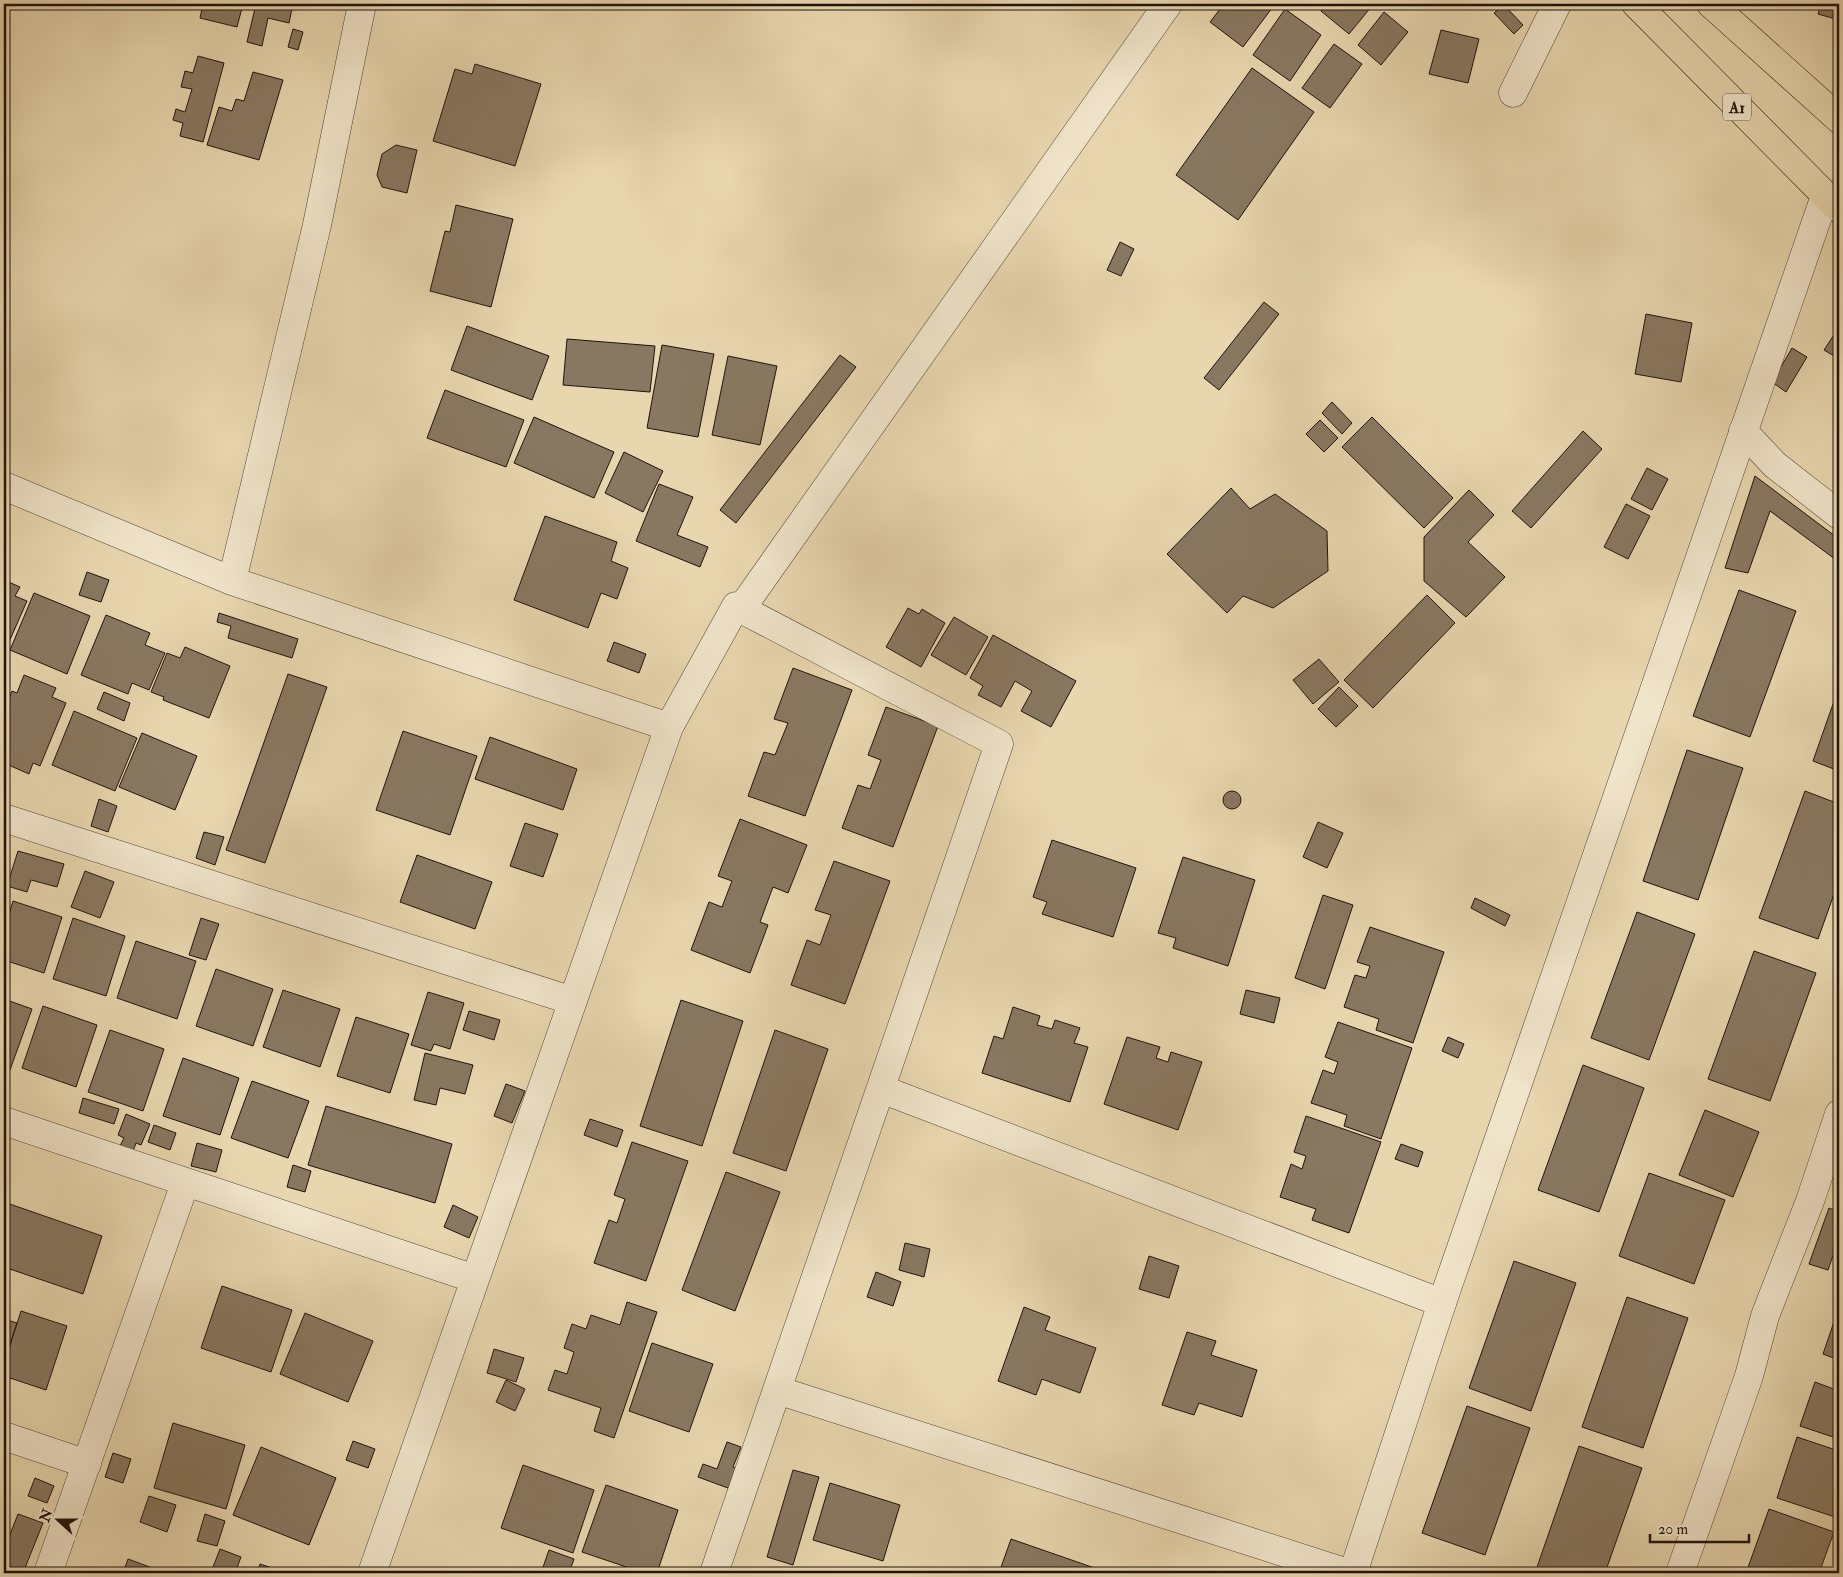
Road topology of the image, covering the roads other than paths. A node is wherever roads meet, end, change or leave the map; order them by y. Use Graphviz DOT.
graph roads {
  1 [pos="362,4"];
  2 [pos="1168,4"];
  3 [pos="1557,4"];
  4 [pos="1636,4"];
  5 [pos="1718,6"];
  6 [pos="1513,93"];
  7 [pos="1839,119"];
  8 [pos="1832,202"];
  9 [pos="1742,430"];
  10 [pos="4,486"];
  11 [pos="1839,515"];
  12 [pos="232,581"];
  13 [pos="741,609"];
  14 [pos="669,727"];
  15 [pos="4,818"];
  16 [pos="573,1000"];
  17 [pos="881,1089"];
  18 [pos="1839,1114"];
  19 [pos="4,1121"];
  20 [pos="185,1184"];
  21 [pos="475,1279"];
  22 [pos="1442,1304"];
  23 [pos="777,1390"];
  24 [pos="4,1436"];
  25 [pos="87,1464"];
  26 [pos="48,1573"];
  27 [pos="372,1573"];
  28 [pos="714,1573"];
  29 [pos="1348,1573"];
  30 [pos="1353,1573"];
  31 [pos="1680,1573"];
  1 -- 12 [label="street"];
  2 -- 13 [label="street"];
  3 -- 6 [label="street"];
  4 -- 8 [label="highway, A1"];
  5 -- 7 [label="highway"];
  8 -- 9 [label="street"];
  9 -- 11 [label="street"];
  9 -- 22 [label="street"];
  10 -- 12 [label="street"];
  12 -- 14 [label="street"];
  13 -- 14 [label="street"];
  13 -- 17 [label="street"];
  14 -- 16 [label="street"];
  15 -- 16 [label="street"];
  16 -- 21 [label="street"];
  17 -- 22 [label="street"];
  17 -- 23 [label="street"];
  18 -- 31 [label="street"];
  19 -- 20 [label="street"];
  20 -- 21 [label="street"];
  20 -- 25 [label="street"];
  21 -- 27 [label="street"];
  22 -- 30 [label="street"];
  23 -- 28 [label="street"];
  23 -- 29 [label="street"];
  24 -- 25 [label="street"];
  25 -- 26 [label="street"];
}
